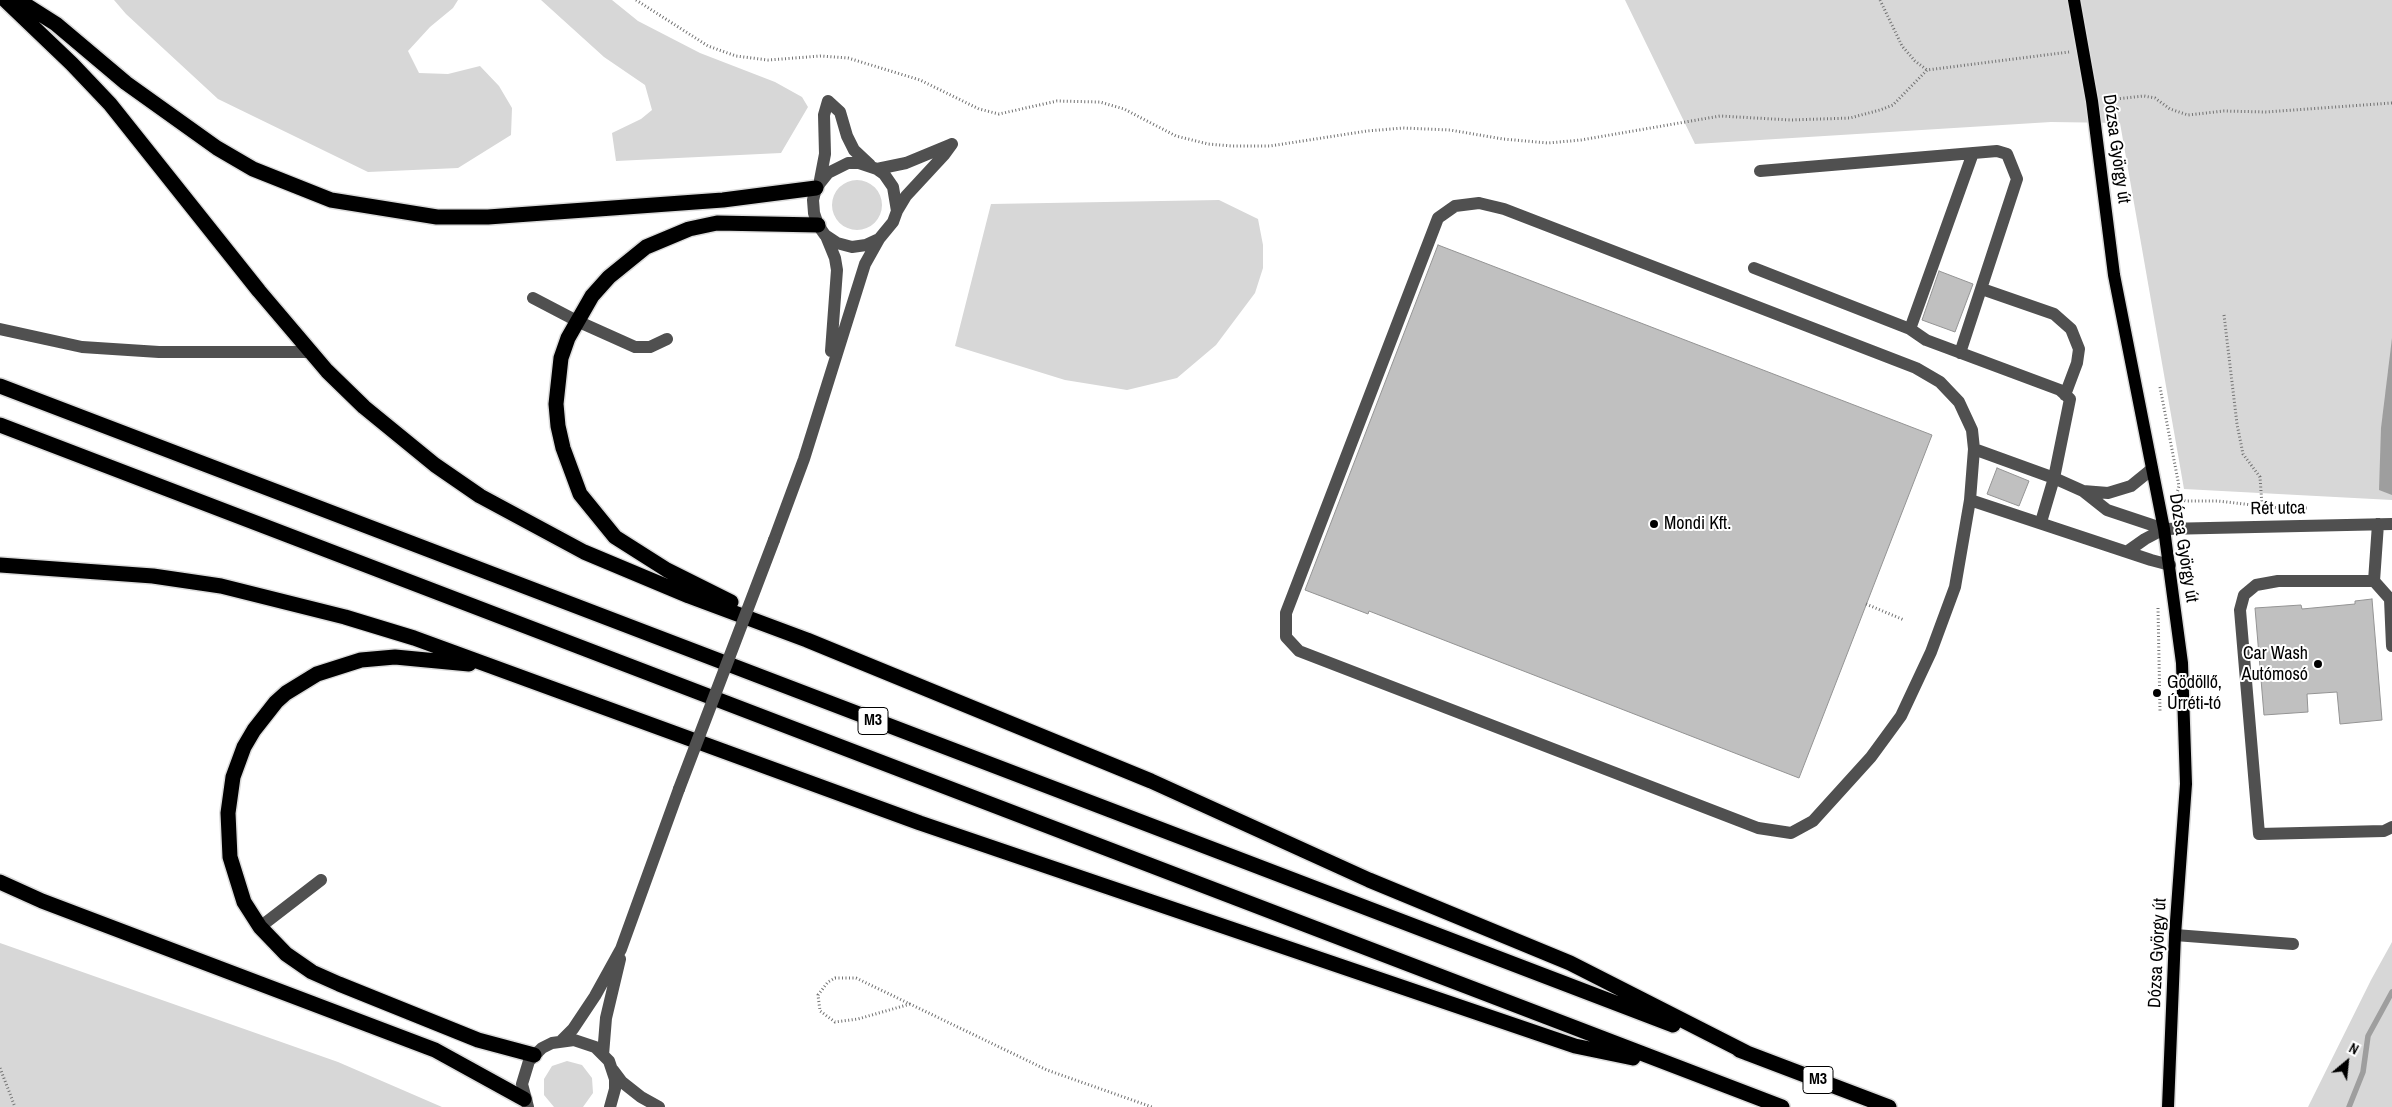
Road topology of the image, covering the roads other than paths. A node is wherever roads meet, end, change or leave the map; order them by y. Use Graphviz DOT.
graph roads {
  1 [pos="6,0"];
  2 [pos="18,0"];
  3 [pos="2074,0"];
  4 [pos="1973,153"];
  5 [pos="873,167"];
  6 [pos="1760,171"];
  7 [pos="818,184"];
  8 [pos="897,212"];
  9 [pos="822,230"];
  10 [pos="879,239"];
  11 [pos="1754,268"];
  12 [pos="1982,290"];
  13 [pos="533,298"];
  14 [pos="577,321"];
  15 [pos="0,329"];
  16 [pos="1910,329"];
  17 [pos="666,339"];
  18 [pos="310,352"];
  19 [pos="1960,353"];
  20 [pos="828,378"];
  21 [pos="0,386"];
  22 [pos="2065,395"];
  23 [pos="0,425"];
  24 [pos="1974,449"];
  25 [pos="2152,469"];
  26 [pos="2054,478"];
  27 [pos="2083,491"];
  28 [pos="1970,500"];
  29 [pos="2041,522"];
  30 [pos="2378,524"];
  31 [pos="2392,524"];
  32 [pos="2164,529"];
  33 [pos="2128,552"];
  34 [pos="2170,564"];
  35 [pos="0,565"];
  36 [pos="2374,582"];
  37 [pos="806,640"];
  38 [pos="2392,646"];
  39 [pos="492,666"];
  40 [pos="2392,827"];
  41 [pos="321,880"];
  42 [pos="0,882"];
  43 [pos="260,927"];
  44 [pos="2175,935"];
  45 [pos="2293,944"];
  46 [pos="621,949"];
  47 [pos="562,1040"];
  48 [pos="1747,1053"];
  49 [pos="534,1055"];
  50 [pos="603,1055"];
  51 [pos="612,1069"];
  52 [pos="1688,1070"];
  53 [pos="526,1103"];
  54 [pos="610,1107"];
  55 [pos="659,1107"];
  56 [pos="1782,1107"];
  57 [pos="1889,1107"];
  58 [pos="2168,1107"];
  1 -- 18 [label="highway"];
  2 -- 7 [label="highway"];
  3 -- 25 [label="main road, Dózsa György út"];
  4 -- 6 [label="street"];
  4 -- 12 [label="street"];
  4 -- 16 [label="street"];
  5 -- 7 [label="street"];
  5 -- 7 [label="street"];
  5 -- 8 [label="street"];
  5 -- 8 [label="street"];
  7 -- 9 [label="street"];
  8 -- 10 [label="street"];
  9 -- 10 [label="street"];
  9 -- 14 [label="highway"];
  9 -- 20 [label="street"];
  10 -- 20 [label="street"];
  11 -- 16 [label="street"];
  12 -- 19 [label="street"];
  12 -- 22 [label="street"];
  13 -- 14 [label="street"];
  14 -- 17 [label="street"];
  14 -- 37 [label="highway"];
  15 -- 18 [label="street"];
  16 -- 19 [label="street"];
  18 -- 37 [label="highway"];
  19 -- 22 [label="street"];
  20 -- 46 [label="street, bridge"];
  21 -- 48 [label="highway, M3"];
  22 -- 26 [label="street"];
  23 -- 52 [label="highway, M3"];
  24 -- 26 [label="street"];
  24 -- 28 [label="street"];
  24 -- 28 [label="street"];
  25 -- 27 [label="street"];
  25 -- 32 [label="main road, Dózsa György út"];
  26 -- 27 [label="street"];
  26 -- 29 [label="street"];
  27 -- 32 [label="street"];
  28 -- 29 [label="street"];
  29 -- 33 [label="street"];
  30 -- 31 [label="street, Rét utca"];
  30 -- 32 [label="street, Rét utca"];
  30 -- 36 [label="street"];
  32 -- 33 [label="street"];
  32 -- 34 [label="main road, Dózsa György út"];
  33 -- 34 [label="street"];
  34 -- 44 [label="main road, Dózsa György út"];
  35 -- 39 [label="highway"];
  36 -- 38 [label="street"];
  36 -- 40 [label="street"];
  37 -- 48 [label="highway"];
  39 -- 43 [label="highway"];
  39 -- 52 [label="highway"];
  41 -- 43 [label="street"];
  42 -- 53 [label="highway"];
  43 -- 49 [label="highway"];
  44 -- 45 [label="street"];
  44 -- 58 [label="main road, Dózsa György út"];
  46 -- 47 [label="street"];
  46 -- 50 [label="street"];
  47 -- 49 [label="street"];
  47 -- 50 [label="street"];
  48 -- 57 [label="highway, M3"];
  49 -- 53 [label="street"];
  50 -- 51 [label="street"];
  51 -- 54 [label="street"];
  51 -- 55 [label="street"];
  52 -- 56 [label="highway, M3"];
}
